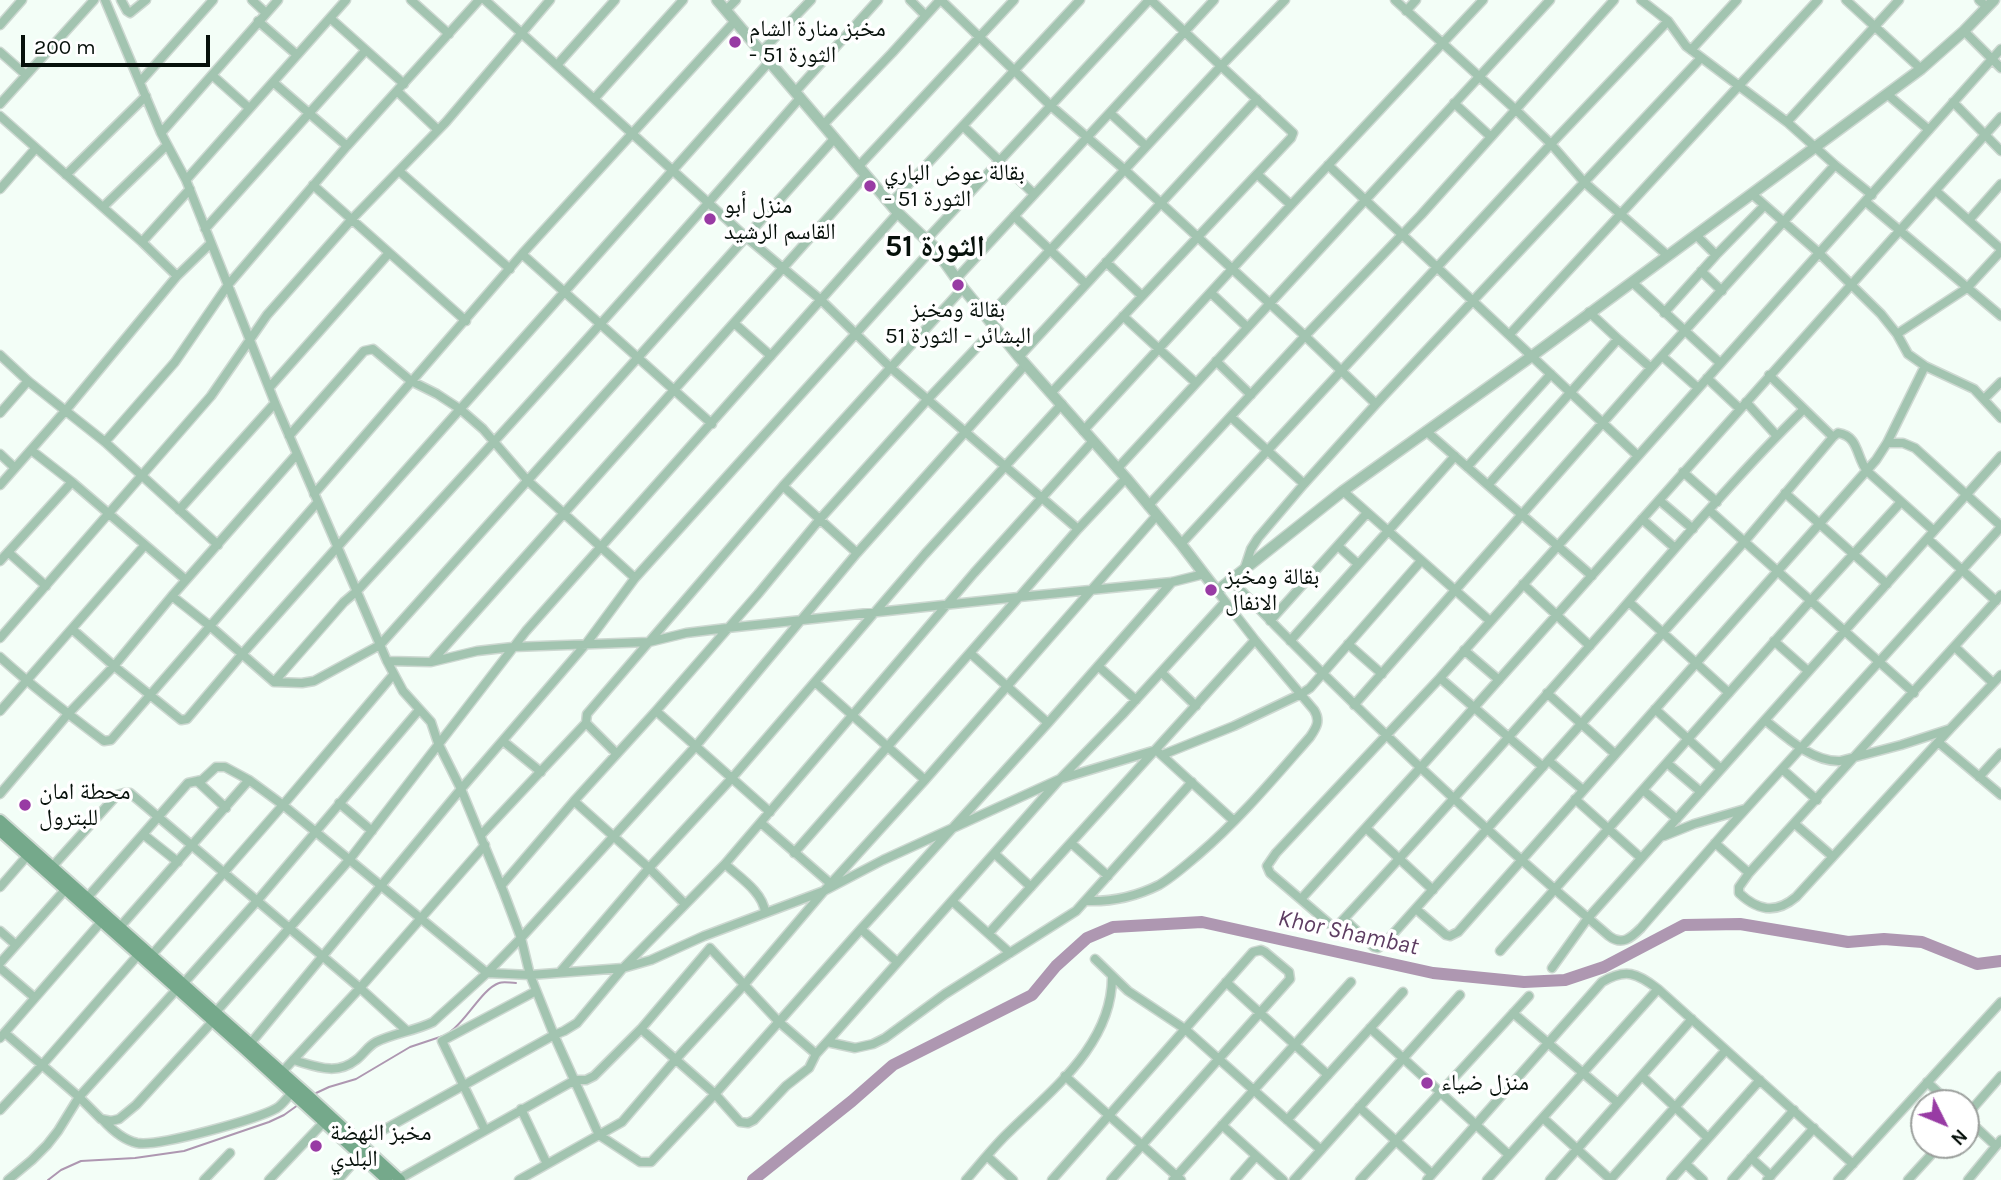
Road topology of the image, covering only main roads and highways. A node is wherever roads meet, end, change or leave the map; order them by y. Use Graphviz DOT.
graph roads {
  1 [pos="0,820"];
  2 [pos="0,831"];
  3 [pos="180,986"];
  4 [pos="214,1017"];
  5 [pos="305,1099"];
  6 [pos="395,1180"];
  1 -- 3 [label="main road"];
  2 -- 3 [label="main road"];
  3 -- 4 [label="main road"];
  4 -- 5 [label="main road"];
  4 -- 5 [label="main road"];
  5 -- 6 [label="main road"];
  5 -- 6 [label="main road"];
}
